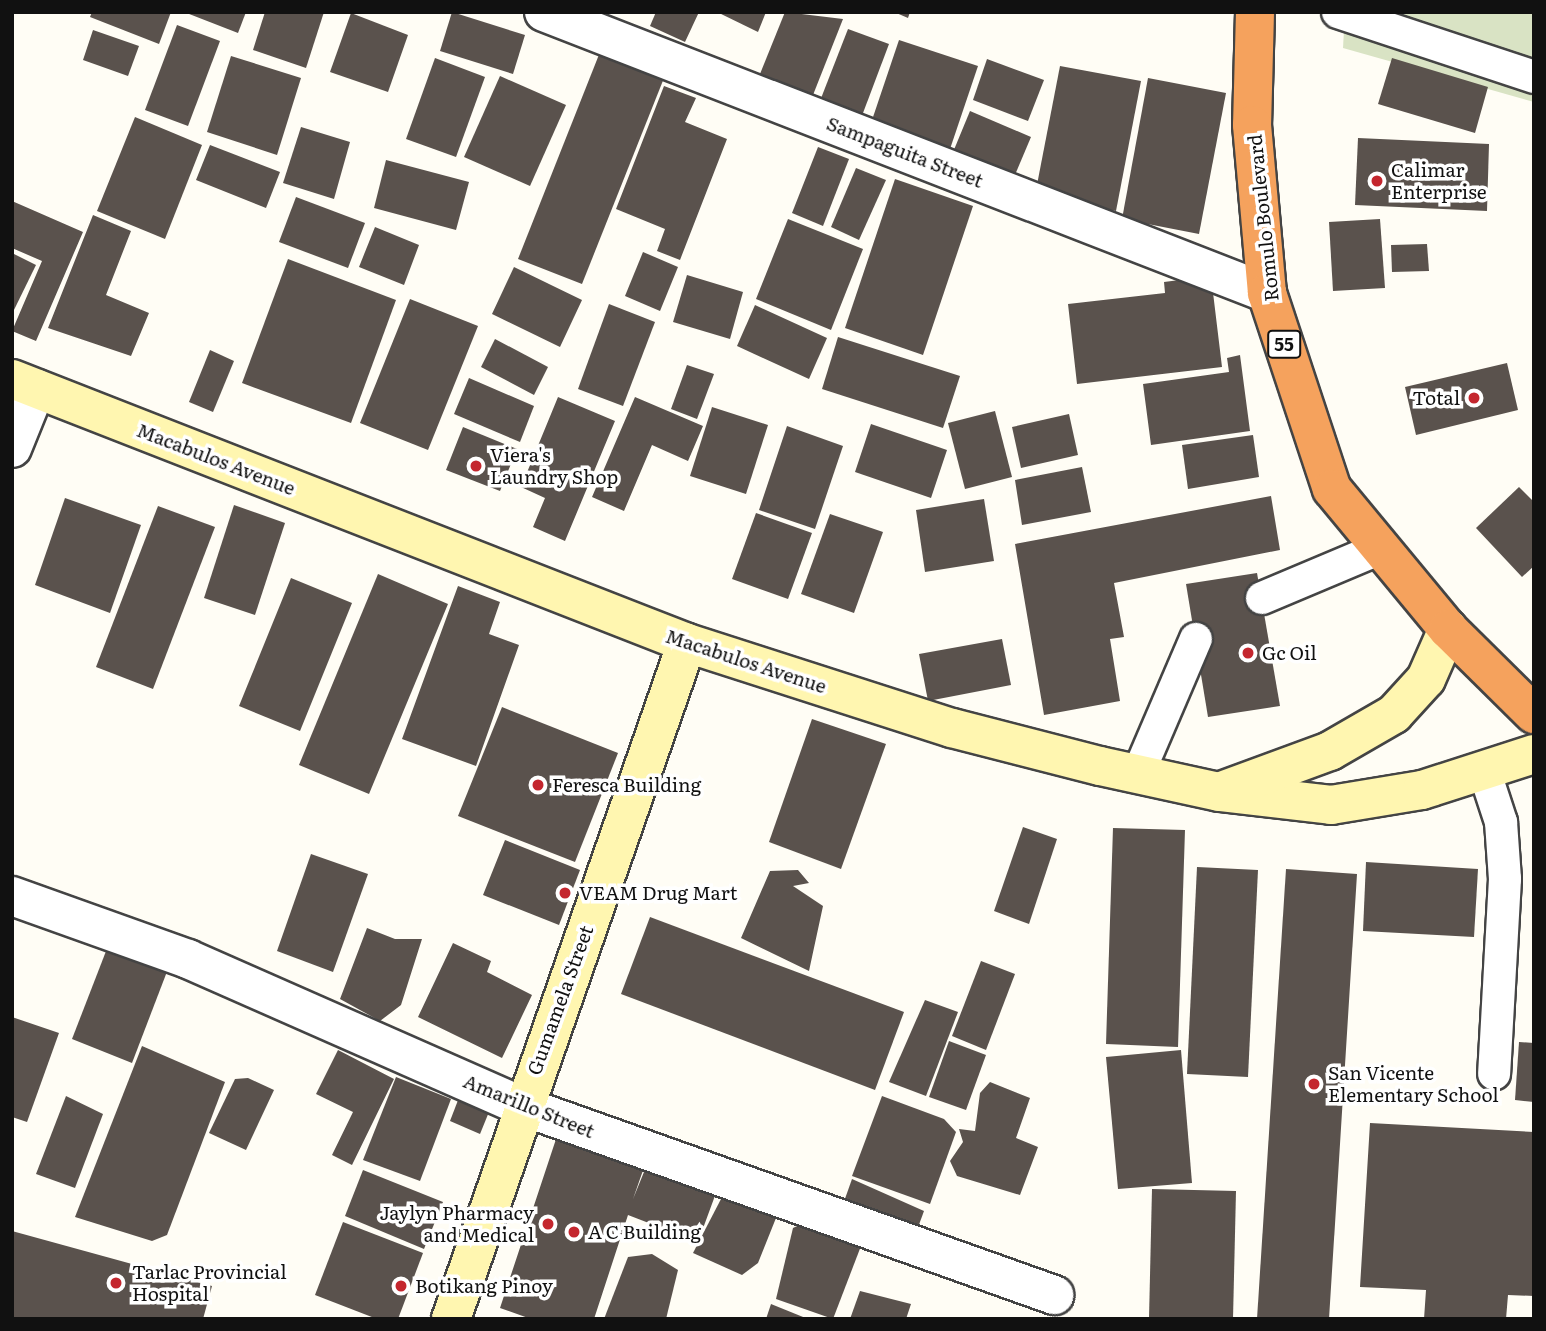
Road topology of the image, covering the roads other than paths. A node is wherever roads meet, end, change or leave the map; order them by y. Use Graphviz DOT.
graph roads {
  1 [pos="544,12"];
  2 [pos="1255,12"];
  3 [pos="1338,12"];
  4 [pos="1534,77"];
  5 [pos="1267,293"];
  6 [pos="24,384"];
  7 [pos="12,448"];
  8 [pos="1381,548"];
  9 [pos="1262,598"];
  10 [pos="1448,629"];
  11 [pos="1196,639"];
  12 [pos="687,643"];
  13 [pos="1534,713"];
  14 [pos="1534,754"];
  15 [pos="1485,773"];
  16 [pos="1138,775"];
  17 [pos="1219,792"];
  18 [pos="12,896"];
  19 [pos="1494,1074"];
  20 [pos="522,1106"];
  21 [pos="1054,1295"];
  22 [pos="452,1319"];
  1 -- 5 [label="street, Sampaguita Street"];
  2 -- 5 [label="highway, Romulo Boulevard / 55"];
  3 -- 4 [label="lane"];
  5 -- 8 [label="highway, Romulo Boulevard / 55"];
  6 -- 7 [label="street"];
  6 -- 12 [label="street, Macabulos Avenue"];
  8 -- 9 [label="lane"];
  8 -- 10 [label="highway, Romulo Boulevard / 55"];
  10 -- 13 [label="highway, Romulo Boulevard / 55"];
  10 -- 17 [label="street"];
  11 -- 16 [label="lane"];
  12 -- 16 [label="street, Macabulos Avenue"];
  12 -- 20 [label="street, Gumamela Street"];
  14 -- 15 [label="street, Macabulos Avenue"];
  15 -- 17 [label="street, Macabulos Avenue"];
  15 -- 19 [label="lane"];
  16 -- 17 [label="street, Macabulos Avenue"];
  18 -- 20 [label="street, Amarillo Street"];
  20 -- 21 [label="street, Amarillo Street"];
  20 -- 22 [label="street, Gumamela Street"];
}
